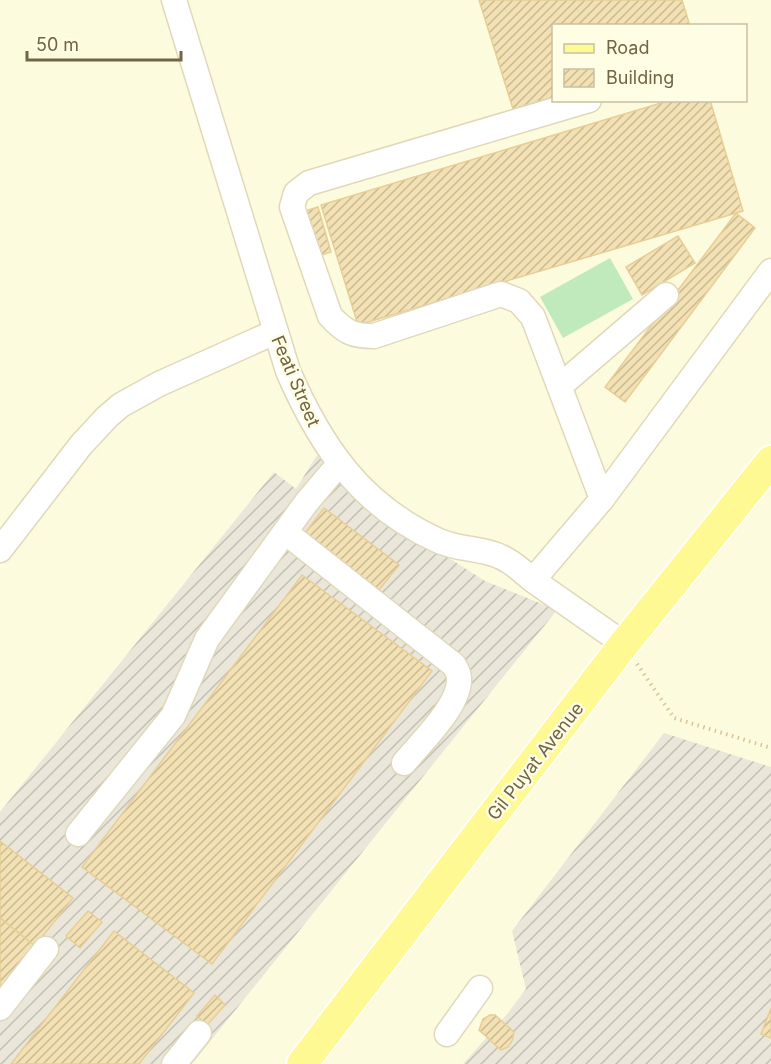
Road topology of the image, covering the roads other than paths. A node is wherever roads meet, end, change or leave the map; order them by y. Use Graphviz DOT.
graph roads {
  1 [pos="174,0"];
  2 [pos="582,102"];
  3 [pos="771,271"];
  4 [pos="666,295"];
  5 [pos="275,332"];
  6 [pos="560,386"];
  7 [pos="771,461"];
  8 [pos="339,464"];
  9 [pos="602,499"];
  10 [pos="285,532"];
  11 [pos="0,550"];
  12 [pos="533,580"];
  13 [pos="624,644"];
  14 [pos="404,763"];
  15 [pos="78,834"];
  16 [pos="46,949"];
  17 [pos="480,988"];
  18 [pos="0,1008"];
  19 [pos="199,1033"];
  20 [pos="447,1034"];
  21 [pos="174,1064"];
  22 [pos="302,1064"];
  1 -- 5 [label="street, Feati Street"];
  2 -- 6 [label="street"];
  3 -- 9 [label="street"];
  4 -- 6 [label="street"];
  5 -- 8 [label="street, Feati Street"];
  5 -- 11 [label="street"];
  6 -- 9 [label="street"];
  7 -- 13 [label="main road, Gil Puyat Avenue"];
  8 -- 10 [label="street"];
  8 -- 12 [label="street, Feati Street"];
  9 -- 12 [label="street"];
  10 -- 14 [label="street"];
  10 -- 15 [label="street"];
  12 -- 13 [label="street, Feati Street"];
  13 -- 22 [label="main road, Gil Puyat Avenue"];
  16 -- 18 [label="street"];
  17 -- 20 [label="street"];
  19 -- 21 [label="street"];
}
